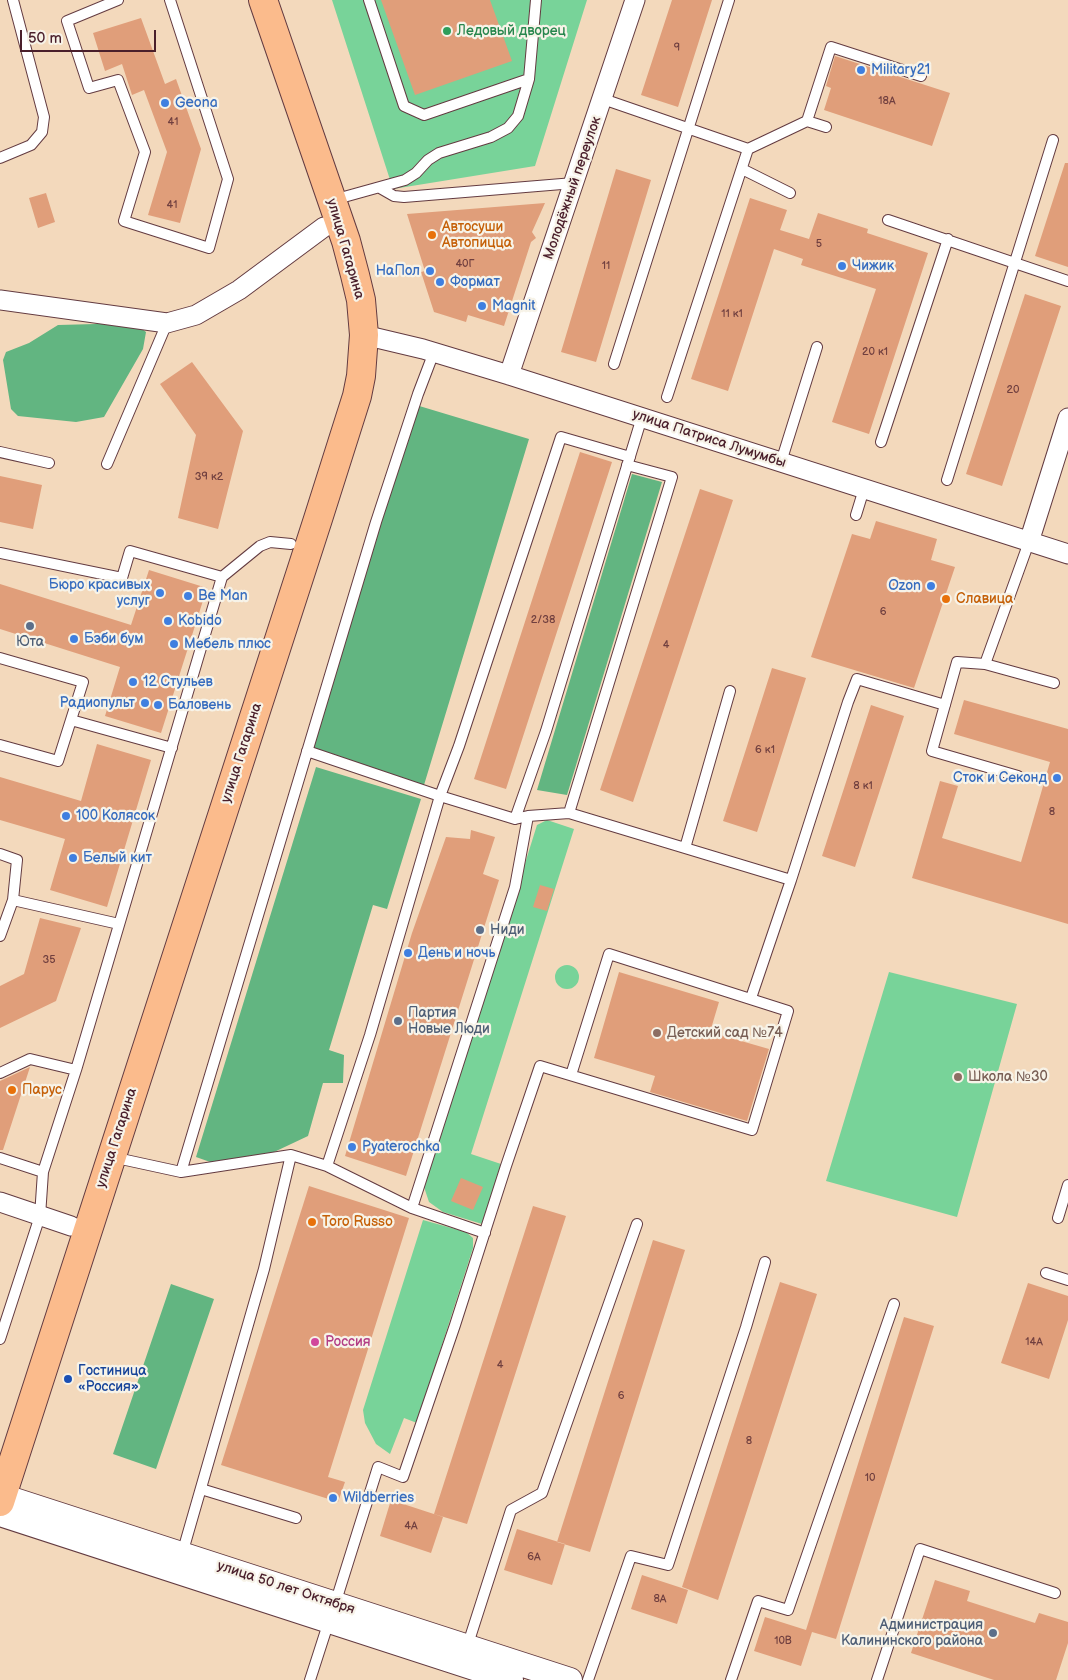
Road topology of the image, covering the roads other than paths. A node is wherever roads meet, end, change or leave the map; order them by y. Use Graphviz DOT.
graph roads {
  1 [pos="12,0"];
  2 [pos="118,0"];
  3 [pos="170,0"];
  4 [pos="245,0"];
  5 [pos="262,0"];
  6 [pos="370,0"];
  7 [pos="536,0"];
  8 [pos="635,0"];
  9 [pos="729,0"];
  10 [pos="920,76"];
  11 [pos="529,79"];
  12 [pos="603,100"];
  13 [pos="807,121"];
  14 [pos="826,127"];
  15 [pos="687,128"];
  16 [pos="1053,140"];
  17 [pos="748,148"];
  18 [pos="0,158"];
  19 [pos="742,169"];
  20 [pos="574,183"];
  21 [pos="380,188"];
  22 [pos="790,192"];
  23 [pos="332,201"];
  24 [pos="888,220"];
  25 [pos="324,227"];
  26 [pos="948,239"];
  27 [pos="1014,263"];
  28 [pos="1068,281"];
  29 [pos="0,300"];
  30 [pos="167,323"];
  31 [pos="356,334"];
  32 [pos="816,347"];
  33 [pos="434,352"];
  34 [pos="614,364"];
  35 [pos="509,375"];
  36 [pos="667,396"];
  37 [pos="642,418"];
  38 [pos="1068,418"];
  39 [pos="880,442"];
  40 [pos="0,452"];
  41 [pos="629,461"];
  42 [pos="781,462"];
  43 [pos="49,463"];
  44 [pos="107,464"];
  45 [pos="948,480"];
  46 [pos="864,488"];
  47 [pos="856,515"];
  48 [pos="1029,542"];
  49 [pos="291,544"];
  50 [pos="0,554"];
  51 [pos="1068,554"];
  52 [pos="222,577"];
  53 [pos="0,658"];
  54 [pos="985,664"];
  55 [pos="1054,683"];
  56 [pos="730,691"];
  57 [pos="944,705"];
  58 [pos="71,720"];
  59 [pos="0,745"];
  60 [pos="172,748"];
  61 [pos="307,751"];
  62 [pos="1018,776"];
  63 [pos="440,796"];
  64 [pos="569,813"];
  65 [pos="528,816"];
  66 [pos="515,819"];
  67 [pos="685,848"];
  68 [pos="0,854"];
  69 [pos="791,880"];
  70 [pos="13,900"];
  71 [pos="119,924"];
  72 [pos="0,936"];
  73 [pos="751,998"];
  74 [pos="76,1070"];
  75 [pos="0,1073"];
  76 [pos="571,1075"];
  77 [pos="103,1154"];
  78 [pos="291,1155"];
  79 [pos="0,1158"];
  80 [pos="326,1166"];
  81 [pos="43,1172"];
  82 [pos="181,1172"];
  83 [pos="1068,1185"];
  84 [pos="0,1202"];
  85 [pos="412,1208"];
  86 [pos="40,1216"];
  87 [pos="1058,1218"];
  88 [pos="637,1224"];
  89 [pos="79,1229"];
  90 [pos="484,1233"];
  91 [pos="765,1262"];
  92 [pos="1046,1273"];
  93 [pos="1068,1280"];
  94 [pos="894,1304"];
  95 [pos="0,1339"];
  96 [pos="0,1446"];
  97 [pos="201,1489"];
  98 [pos="0,1502"];
  99 [pos="296,1518"];
  100 [pos="179,1563"];
  101 [pos="1055,1594"];
  102 [pos="332,1612"];
  103 [pos="464,1655"];
  104 [pos="310,1680"];
  105 [pos="511,1680"];
  106 [pos="570,1680"];
  107 [pos="588,1680"];
  108 [pos="731,1680"];
  109 [pos="877,1680"];
  1 -- 18 [label="lane"];
  2 -- 3 [label="lane"];
  4 -- 25 [label="main road, улица Гагарина"];
  5 -- 23 [label="main road, улица Гагарина"];
  6 -- 11 [label="lane"];
  7 -- 11 [label="lane"];
  8 -- 12 [label="street, Молодёжный переулок"];
  9 -- 15 [label="lane"];
  10 -- 13 [label="lane"];
  11 -- 21 [label="lane"];
  12 -- 15 [label="lane"];
  12 -- 20 [label="street, Молодёжный переулок"];
  13 -- 14 [label="lane"];
  13 -- 17 [label="lane"];
  15 -- 17 [label="lane"];
  15 -- 34 [label="lane"];
  16 -- 27 [label="lane"];
  17 -- 19 [label="lane"];
  19 -- 22 [label="lane"];
  19 -- 36 [label="lane"];
  20 -- 21 [label="lane"];
  20 -- 35 [label="street, Молодёжный переулок"];
  21 -- 23 [label="lane"];
  23 -- 31 [label="main road, улица Гагарина"];
  24 -- 26 [label="lane"];
  25 -- 30 [label="street"];
  25 -- 31 [label="main road, улица Гагарина"];
  26 -- 27 [label="lane"];
  26 -- 39 [label="lane"];
  27 -- 28 [label="lane"];
  27 -- 45 [label="lane"];
  29 -- 30 [label="street"];
  30 -- 44 [label="lane"];
  31 -- 33 [label="street, улица Патриса Лумумбы"];
  31 -- 49 [label="main road, улица Гагарина"];
  31 -- 77 [label="main road, улица Гагарина"];
  32 -- 42 [label="lane"];
  33 -- 35 [label="street, улица Патриса Лумумбы"];
  33 -- 61 [label="lane"];
  35 -- 37 [label="street, улица Патриса Лумумбы"];
  37 -- 41 [label="lane"];
  37 -- 42 [label="street, улица Патриса Лумумбы"];
  38 -- 48 [label="street"];
  40 -- 43 [label="lane"];
  41 -- 63 [label="lane"];
  41 -- 64 [label="lane"];
  41 -- 66 [label="lane"];
  42 -- 46 [label="street, улица Патриса Лумумбы"];
  46 -- 47 [label="lane"];
  46 -- 48 [label="street, улица Патриса Лумумбы"];
  48 -- 51 [label="street, улица Патриса Лумумбы"];
  48 -- 54 [label="lane"];
  49 -- 52 [label="lane"];
  49 -- 77 [label="main road, улица Гагарина"];
  50 -- 52 [label="lane"];
  52 -- 60 [label="lane"];
  53 -- 58 [label="lane"];
  54 -- 55 [label="lane"];
  54 -- 57 [label="lane"];
  56 -- 67 [label="lane"];
  57 -- 62 [label="lane"];
  57 -- 69 [label="lane"];
  58 -- 59 [label="lane"];
  58 -- 60 [label="lane"];
  60 -- 71 [label="lane"];
  61 -- 63 [label="lane"];
  61 -- 82 [label="lane"];
  63 -- 66 [label="lane"];
  63 -- 80 [label="lane"];
  64 -- 65 [label="lane"];
  64 -- 67 [label="lane"];
  65 -- 66 [label="lane"];
  65 -- 85 [label="lane"];
  67 -- 69 [label="lane"];
  68 -- 70 [label="lane"];
  69 -- 73 [label="lane"];
  70 -- 71 [label="lane"];
  70 -- 72 [label="lane"];
  71 -- 74 [label="lane"];
  73 -- 76 [label="lane"];
  73 -- 76 [label="lane"];
  74 -- 75 [label="lane"];
  74 -- 81 [label="lane"];
  76 -- 90 [label="lane"];
  77 -- 82 [label="lane"];
  77 -- 89 [label="main road, улица Гагарина"];
  78 -- 80 [label="lane"];
  78 -- 82 [label="lane"];
  78 -- 97 [label="lane"];
  79 -- 81 [label="lane"];
  80 -- 85 [label="lane"];
  81 -- 86 [label="lane"];
  83 -- 87 [label="lane"];
  84 -- 86 [label="street"];
  85 -- 90 [label="lane"];
  86 -- 89 [label="street"];
  86 -- 95 [label="lane"];
  88 -- 103 [label="lane"];
  89 -- 96 [label="main road, улица Гагарина"];
  89 -- 98 [label="main road, улица Гагарина"];
  90 -- 102 [label="lane"];
  91 -- 107 [label="lane"];
  92 -- 93 [label="lane"];
  94 -- 108 [label="lane"];
  97 -- 99 [label="lane"];
  97 -- 100 [label="lane"];
  98 -- 100 [label="street, улица 50 лет Октября"];
  100 -- 102 [label="street, улица 50 лет Октября"];
  101 -- 109 [label="lane"];
  102 -- 103 [label="street, улица 50 лет Октября"];
  102 -- 104 [label="lane"];
  103 -- 105 [label="street, улица 50 лет Октября"];
  103 -- 106 [label="street, улица 50 лет Октября"];
}
